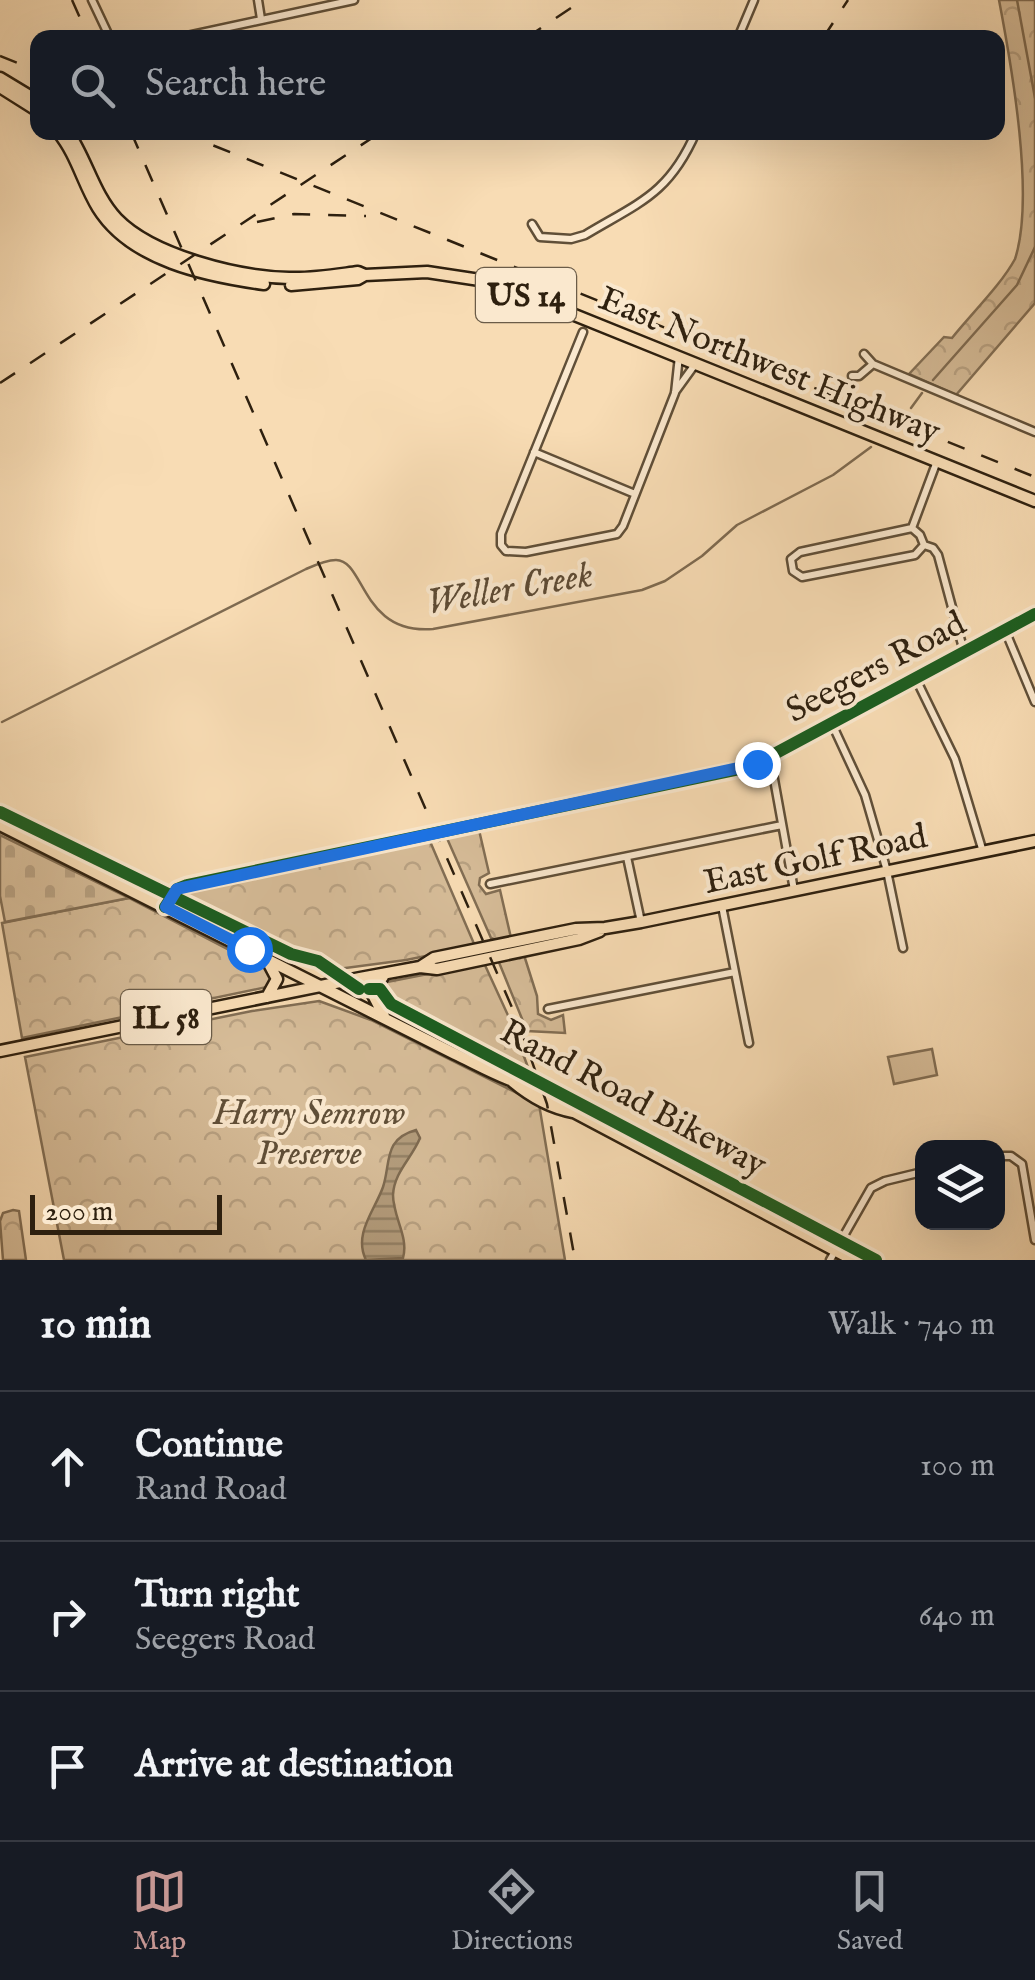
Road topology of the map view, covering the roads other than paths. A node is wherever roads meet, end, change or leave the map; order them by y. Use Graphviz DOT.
graph roads {
  1 [pos="92,0"];
  2 [pos="258,0"];
  3 [pos="354,0"];
  4 [pos="754,0"];
  5 [pos="262,20"];
  6 [pos="106,30"];
  7 [pos="215,30"];
  8 [pos="741,30"];
  9 [pos="0,78"];
  10 [pos="0,87"];
  11 [pos="30,96"];
  12 [pos="30,106"];
  13 [pos="63,140"];
  14 [pos="72,140"];
  15 [pos="693,140"];
  16 [pos="532,224"];
  17 [pos="364,274"];
  18 [pos="583,332"];
  19 [pos="864,354"];
  20 [pos="679,356"];
  21 [pos="696,363"];
  22 [pos="872,364"];
  23 [pos="852,376"];
  24 [pos="674,393"];
  25 [pos="1035,432"];
  26 [pos="534,452"];
  27 [pos="938,461"];
  28 [pos="635,494"];
  29 [pos="1035,501"];
  30 [pos="912,528"];
  31 [pos="924,545"];
  32 [pos="1035,614"];
  33 [pos="1004,630"];
  34 [pos="964,652"];
  35 [pos="916,679"];
  36 [pos="1035,702"];
  37 [pos="832,724"];
  38 [pos="770,757"];
  39 [pos="0,825"];
  40 [pos="782,825"];
  41 [pos="1035,841"];
  42 [pos="983,852"];
  43 [pos="627,857"];
  44 [pos="887,871"];
  45 [pos="490,884"];
  46 [pos="794,890"];
  47 [pos="722,906"];
  48 [pos="166,907"];
  49 [pos="641,922"];
  50 [pos="903,948"];
  51 [pos="265,957"];
  52 [pos="734,972"];
  53 [pos="387,973"];
  54 [pos="322,986"];
  55 [pos="267,997"];
  56 [pos="548,1009"];
  57 [pos="384,1017"];
  58 [pos="749,1043"];
  59 [pos="0,1051"];
  60 [pos="1005,1156"];
  61 [pos="915,1174"];
  62 [pos="1035,1240"];
  63 [pos="832,1255"];
  64 [pos="853,1260"];
  1 -- 6 [label="street"];
  2 -- 5 [label="street"];
  3 -- 5 [label="street"];
  4 -- 8 [label="street"];
  5 -- 7 [label="street"];
  9 -- 11 [label="main road"];
  10 -- 12 [label="main road"];
  13 -- 17 [label="main road, East Northwest Highway / US 14"];
  14 -- 17 [label="main road, East Northwest Highway / US 14"];
  15 -- 16 [label="street"];
  17 -- 20 [label="main road, East Northwest Highway / US 14"];
  18 -- 26 [label="street"];
  19 -- 22 [label="street"];
  20 -- 21 [label="main road, East Northwest Highway / US 14"];
  20 -- 24 [label="street"];
  21 -- 24 [label="street"];
  21 -- 27 [label="main road, East Northwest Highway / US 14"];
  22 -- 23 [label="street"];
  22 -- 25 [label="street"];
  24 -- 28 [label="street"];
  26 -- 28 [label="street"];
  26 -- 28 [label="street"];
  27 -- 29 [label="main road, East Northwest Highway / US 14"];
  27 -- 30 [label="street"];
  30 -- 31 [label="street"];
  30 -- 31 [label="street"];
  31 -- 34 [label="street"];
  32 -- 33 [label="street, Seegers Road"];
  33 -- 34 [label="street, Seegers Road"];
  33 -- 36 [label="street"];
  34 -- 35 [label="street, Seegers Road"];
  35 -- 37 [label="street, Seegers Road"];
  35 -- 42 [label="street"];
  37 -- 38 [label="street, Seegers Road"];
  37 -- 44 [label="street"];
  38 -- 40 [label="street"];
  38 -- 48 [label="street, Seegers Road"];
  39 -- 48 [label="main road"];
  40 -- 43 [label="street"];
  40 -- 46 [label="street"];
  41 -- 42 [label="main road, East Golf Road / IL 58"];
  42 -- 44 [label="main road, East Golf Road / IL 58"];
  43 -- 45 [label="street"];
  43 -- 49 [label="street"];
  44 -- 46 [label="main road, East Golf Road / IL 58"];
  44 -- 50 [label="street"];
  46 -- 47 [label="main road, East Golf Road / IL 58"];
  47 -- 49 [label="main road, East Golf Road / IL 58"];
  47 -- 52 [label="street"];
  48 -- 51 [label="main road"];
  49 -- 53 [label="main road, East Golf Road / IL 58"];
  51 -- 54 [label="main road"];
  51 -- 55 [label="main road"];
  52 -- 56 [label="street"];
  52 -- 58 [label="street"];
  53 -- 54 [label="main road, East Golf Road / IL 58"];
  53 -- 57 [label="main road"];
  54 -- 55 [label="main road, East Golf Road / IL 58"];
  54 -- 57 [label="main road"];
  55 -- 59 [label="main road, East Golf Road / IL 58"];
  57 -- 63 [label="main road"];
  60 -- 62 [label="street"];
  61 -- 63 [label="street"];
  63 -- 64 [label="main road"];
}
